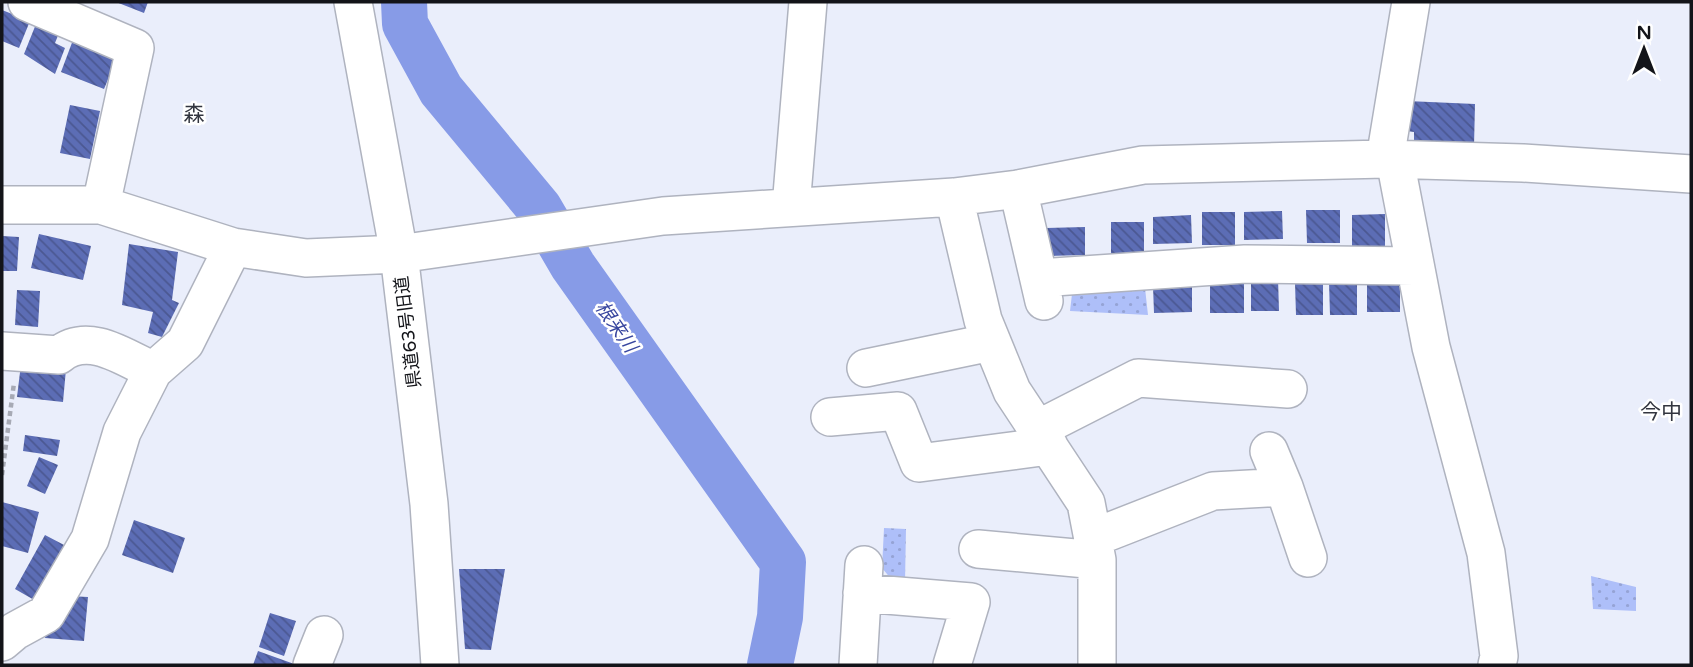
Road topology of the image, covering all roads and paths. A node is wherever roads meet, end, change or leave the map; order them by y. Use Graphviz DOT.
graph roads {
  1 [pos="27,2"];
  2 [pos="353,2"];
  3 [pos="808,2"];
  4 [pos="1411,2"];
  5 [pos="1390,160"];
  6 [pos="1691,174"];
  7 [pos="1018,189"];
  8 [pos="954,197"];
  9 [pos="2,205"];
  10 [pos="101,205"];
  11 [pos="791,207"];
  12 [pos="233,247"];
  13 [pos="398,254"];
  14 [pos="1414,266"];
  15 [pos="992,342"];
  16 [pos="10,351"];
  17 [pos="866,369"];
  18 [pos="153,371"];
  19 [pos="1288,389"];
  20 [pos="830,417"];
  21 [pos="1044,438"];
  22 [pos="1269,451"];
  23 [pos="2,475"];
  24 [pos="1284,488"];
  25 [pos="978,549"];
  26 [pos="1095,549"];
  27 [pos="1308,558"];
  28 [pos="2,642"];
  29 [pos="440,665"];
  30 [pos="858,665"];
  31 [pos="952,665"];
  32 [pos="1097,665"];
  33 [pos="1497,665"];
  1 -- 10 [label="street"];
  2 -- 13 [label="street, 県道63号旧道"];
  3 -- 11 [label="street"];
  4 -- 5 [label="street"];
  5 -- 6 [label="street"];
  5 -- 7 [label="street"];
  5 -- 14 [label="street"];
  7 -- 8 [label="street"];
  7 -- 14 [label="street"];
  8 -- 11 [label="street"];
  8 -- 15 [label="street"];
  9 -- 10 [label="street"];
  10 -- 12 [label="street"];
  11 -- 13 [label="street"];
  12 -- 13 [label="street"];
  12 -- 18 [label="street"];
  13 -- 29 [label="street, 県道63号旧道"];
  14 -- 33 [label="street"];
  15 -- 17 [label="street"];
  15 -- 21 [label="street"];
  16 -- 18 [label="street"];
  16 -- 23 [label="path"];
  18 -- 28 [label="street"];
  19 -- 21 [label="street"];
  20 -- 21 [label="street"];
  21 -- 26 [label="street"];
  22 -- 24 [label="street"];
  24 -- 26 [label="street"];
  24 -- 27 [label="street"];
  25 -- 26 [label="street"];
  26 -- 32 [label="street"];
  30 -- 31 [label="street"];
}
